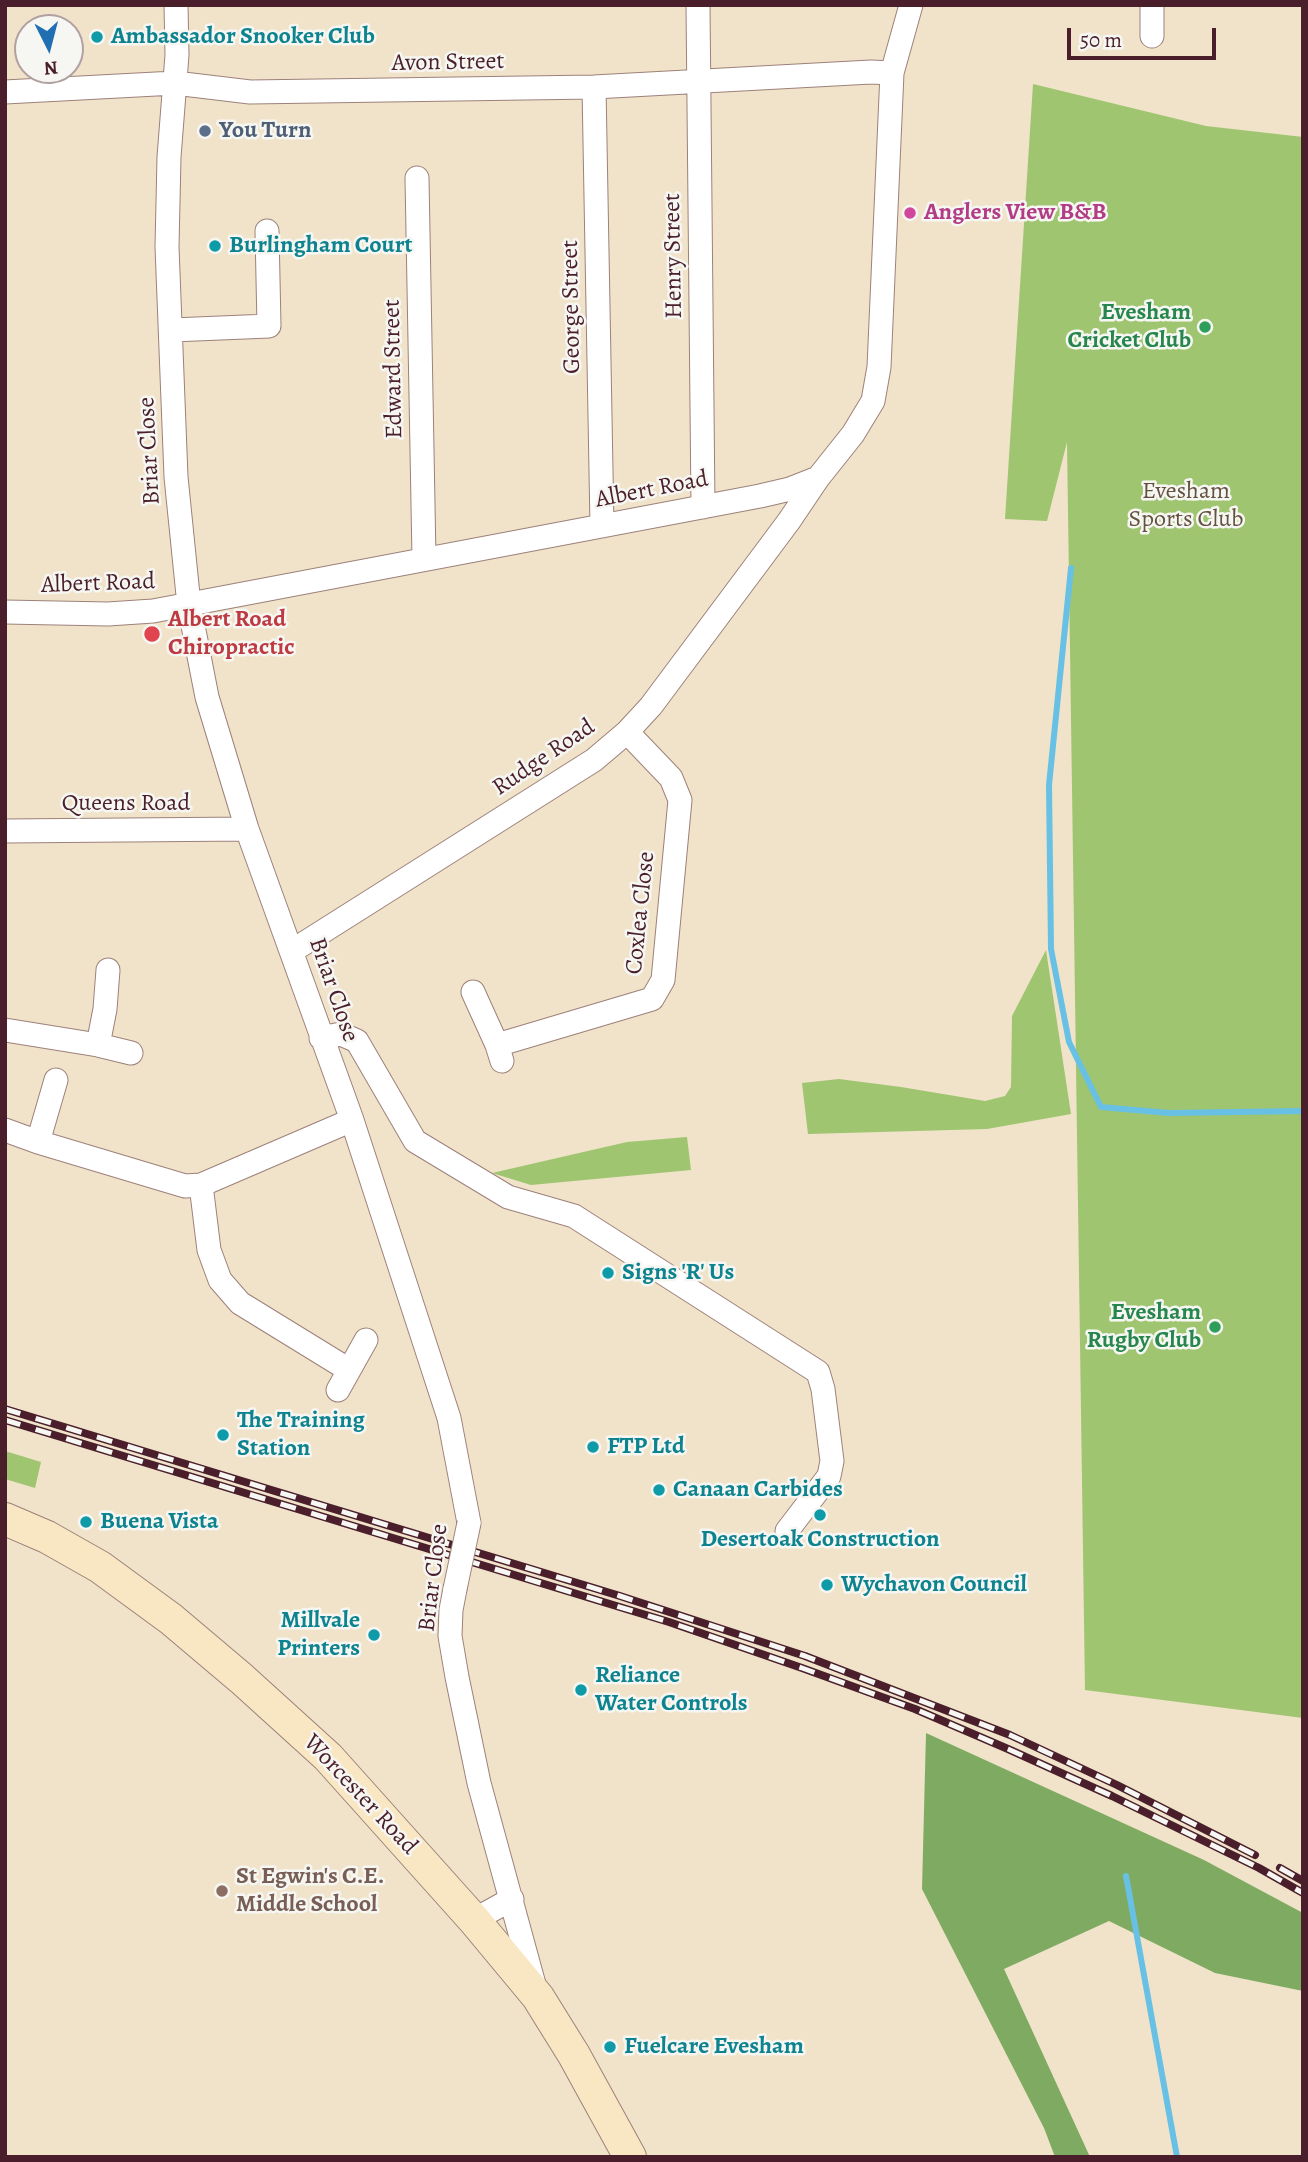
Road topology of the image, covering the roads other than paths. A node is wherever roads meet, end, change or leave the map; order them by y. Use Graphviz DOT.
graph roads {
  1 [pos="176,5"];
  2 [pos="698,5"];
  3 [pos="911,5"];
  4 [pos="1152,5"];
  5 [pos="1152,36"];
  6 [pos="892,74"];
  7 [pos="698,82"];
  8 [pos="175,83"];
  9 [pos="594,87"];
  10 [pos="5,92"];
  11 [pos="417,178"];
  12 [pos="267,231"];
  13 [pos="172,330"];
  14 [pos="818,478"];
  15 [pos="703,507"];
  16 [pos="602,526"];
  17 [pos="424,559"];
  18 [pos="189,605"];
  19 [pos="5,612"];
  20 [pos="626,732"];
  21 [pos="247,829"];
  22 [pos="5,831"];
  23 [pos="292,951"];
  24 [pos="108,970"];
  25 [pos="473,992"];
  26 [pos="5,1030"];
  27 [pos="321,1038"];
  28 [pos="98,1045"];
  29 [pos="131,1053"];
  30 [pos="56,1080"];
  31 [pos="352,1120"];
  32 [pos="5,1130"];
  33 [pos="38,1142"];
  34 [pos="201,1185"];
  35 [pos="366,1340"];
  36 [pos="349,1370"];
  37 [pos="338,1390"];
  38 [pos="6,1521"];
  39 [pos="787,1531"];
  40 [pos="512,1899"];
  41 [pos="474,1920"];
  42 [pos="538,1997"];
  43 [pos="630,2157"];
  1 -- 8 [label="street, Briar Close"];
  2 -- 7 [label="street, Henry Street"];
  3 -- 6 [label="street"];
  4 -- 5 [label="street"];
  6 -- 7 [label="street, Avon Street"];
  6 -- 14 [label="street"];
  7 -- 9 [label="street, Avon Street"];
  7 -- 15 [label="street, Henry Street"];
  8 -- 9 [label="street, Avon Street"];
  8 -- 10 [label="street, Avon Street"];
  8 -- 13 [label="street, Briar Close"];
  9 -- 16 [label="street, George Street"];
  11 -- 17 [label="street, Edward Street"];
  12 -- 13 [label="street"];
  13 -- 18 [label="street, Briar Close"];
  14 -- 15 [label="street, Albert Road"];
  14 -- 20 [label="street, Rudge Road"];
  15 -- 16 [label="street, Albert Road"];
  16 -- 17 [label="street, Albert Road"];
  17 -- 18 [label="street, Albert Road"];
  18 -- 19 [label="street, Albert Road"];
  18 -- 21 [label="street, Briar Close"];
  20 -- 23 [label="street, Rudge Road"];
  20 -- 25 [label="street, Coxlea Close"];
  21 -- 22 [label="street, Queens Road"];
  21 -- 23 [label="street, Briar Close"];
  23 -- 27 [label="street, Briar Close"];
  24 -- 28 [label="street"];
  26 -- 28 [label="street"];
  27 -- 31 [label="street, Briar Close"];
  27 -- 39 [label="street"];
  28 -- 29 [label="street"];
  30 -- 33 [label="street"];
  31 -- 34 [label="street"];
  31 -- 40 [label="street, Briar Close, bridge"];
  32 -- 33 [label="street"];
  33 -- 34 [label="street"];
  34 -- 36 [label="street"];
  35 -- 36 [label="street"];
  36 -- 37 [label="street"];
  38 -- 41 [label="main road, Worcester Road"];
  40 -- 41 [label="street"];
  40 -- 42 [label="street, Briar Close"];
  41 -- 42 [label="main road, Worcester Road"];
  42 -- 43 [label="main road, Worcester Road"];
}
